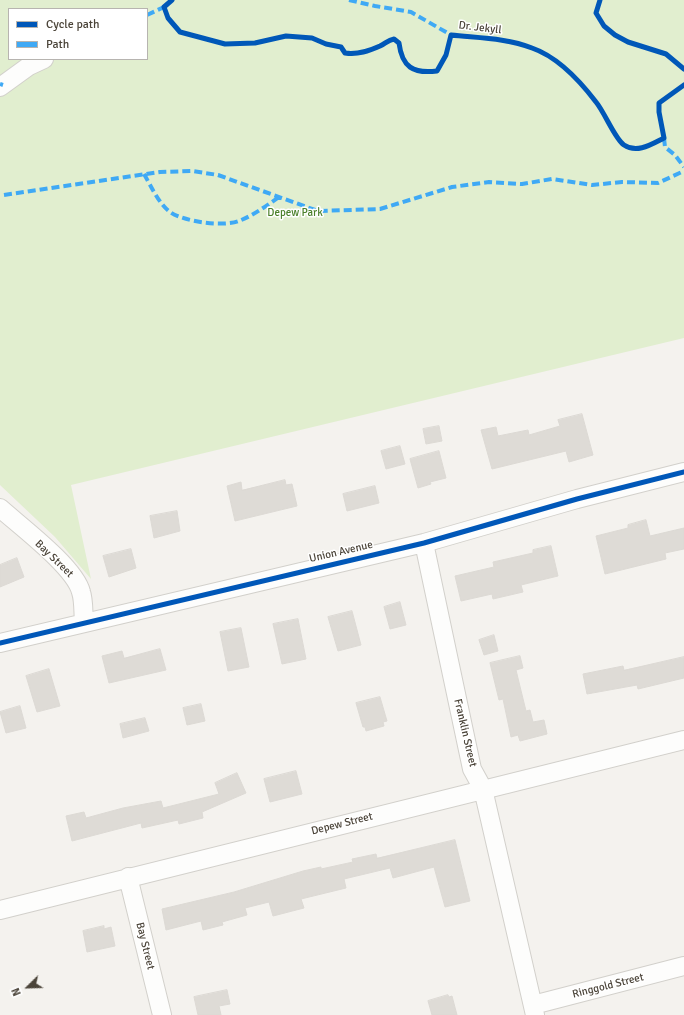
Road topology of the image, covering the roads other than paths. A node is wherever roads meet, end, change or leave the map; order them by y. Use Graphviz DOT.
graph roads {
  1 [pos="42,60"];
  2 [pos="0,87"];
  3 [pos="684,472"];
  4 [pos="0,508"];
  5 [pos="424,543"];
  6 [pos="84,622"];
  7 [pos="0,643"];
  8 [pos="684,740"];
  9 [pos="483,789"];
  10 [pos="128,877"];
  11 [pos="0,910"];
  12 [pos="684,966"];
  13 [pos="534,1010"];
  14 [pos="162,1015"];
  1 -- 2 [label="street"];
  3 -- 5 [label="street, Union Avenue"];
  4 -- 6 [label="street, Bay Street"];
  5 -- 6 [label="street, Union Avenue"];
  5 -- 9 [label="street, Franklin Street"];
  6 -- 7 [label="street, Union Avenue"];
  8 -- 9 [label="street, Depew Street"];
  9 -- 10 [label="street, Depew Street"];
  9 -- 13 [label="street, Franklin Street"];
  10 -- 11 [label="street, Depew Street"];
  10 -- 14 [label="street, Bay Street"];
  12 -- 13 [label="street, Ringgold Street"];
}
